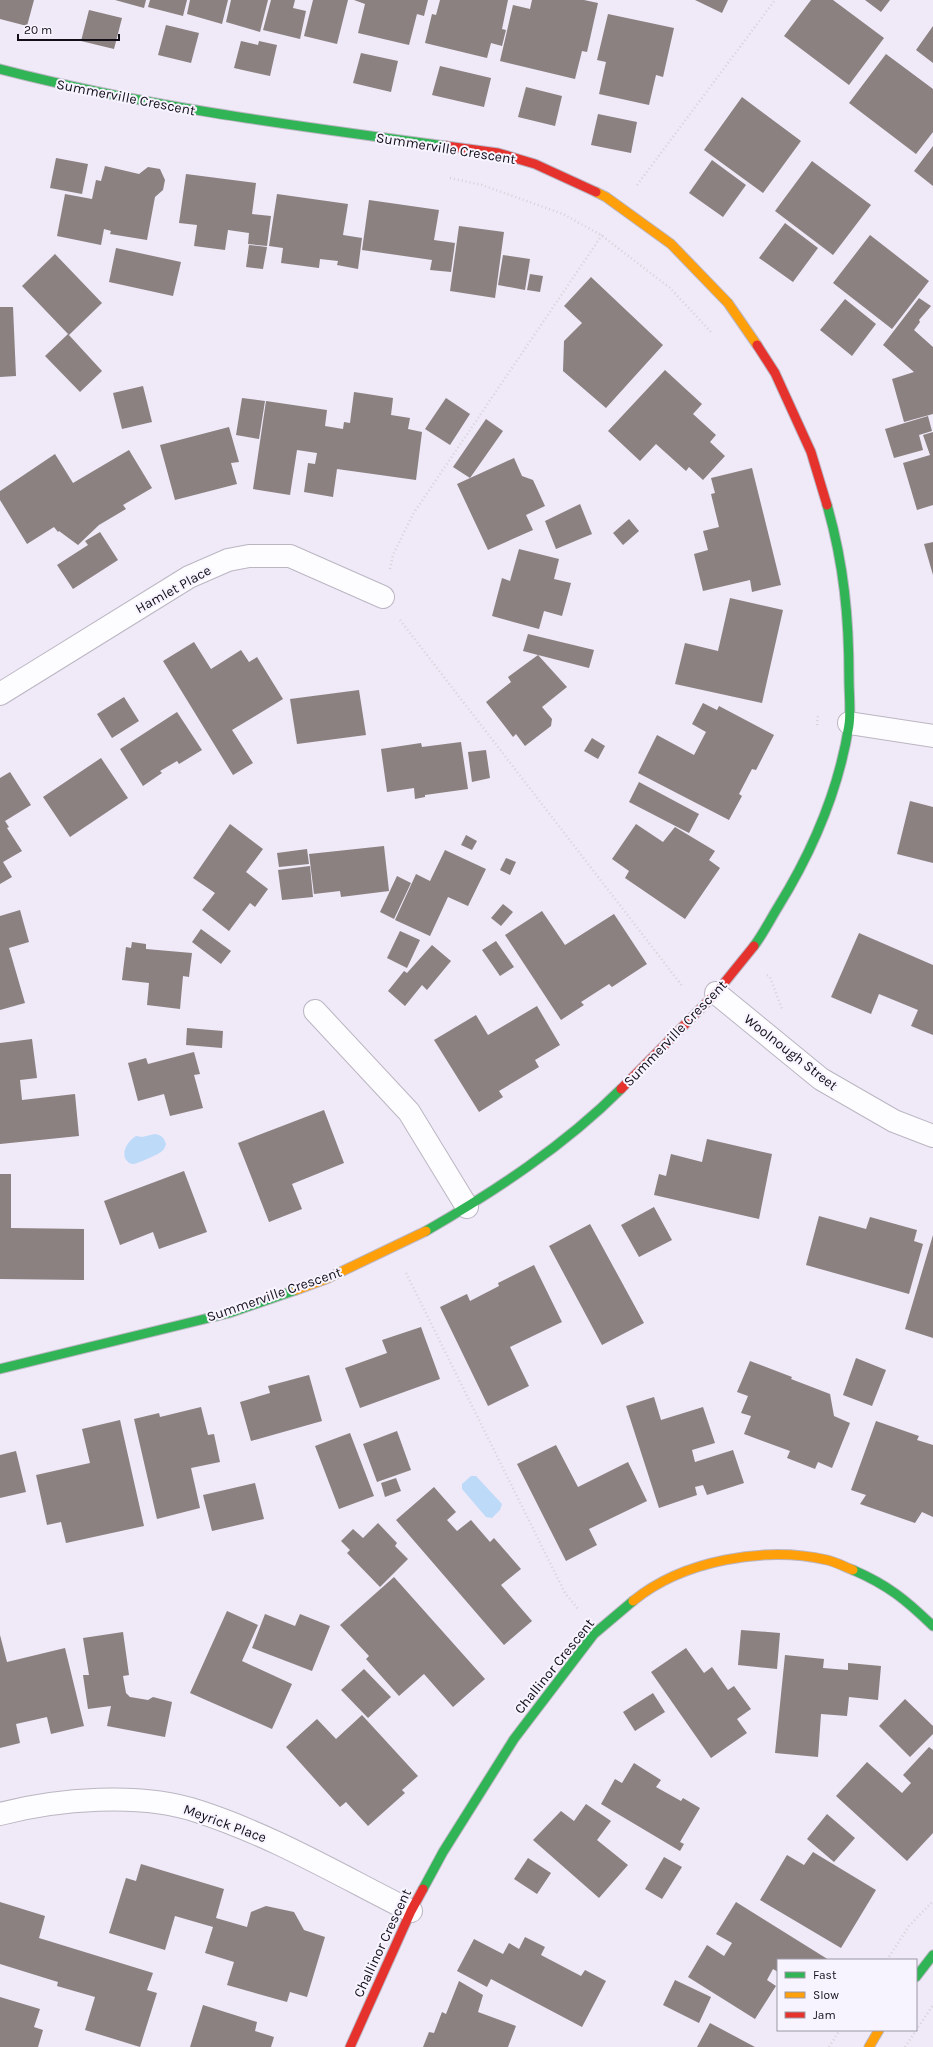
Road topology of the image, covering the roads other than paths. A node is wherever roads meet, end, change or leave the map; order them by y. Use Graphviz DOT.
graph roads {
  1 [pos="0,69"];
  2 [pos="383,597"];
  3 [pos="0,694"];
  4 [pos="848,722"];
  5 [pos="933,736"];
  6 [pos="716,993"];
  7 [pos="315,1011"];
  8 [pos="933,1136"];
  9 [pos="467,1207"];
  10 [pos="0,1369"];
  11 [pos="933,1626"];
  12 [pos="0,1814"];
  13 [pos="411,1911"];
  14 [pos="933,1955"];
  15 [pos="917,1976"];
  16 [pos="878,2031"];
  17 [pos="350,2047"];
  18 [pos="869,2047"];
  1 -- 4 [label="street, Summerville Crescent"];
  2 -- 3 [label="street, Hamlet Place"];
  4 -- 5 [label="street"];
  4 -- 6 [label="street, Summerville Crescent"];
  6 -- 8 [label="street, Woolnough Street"];
  6 -- 9 [label="street, Summerville Crescent"];
  7 -- 9 [label="street"];
  9 -- 10 [label="street, Summerville Crescent"];
  11 -- 13 [label="street, Challinor Crescent"];
  12 -- 13 [label="street, Meyrick Place"];
  13 -- 17 [label="street, Challinor Crescent"];
  14 -- 15 [label="street"];
  16 -- 18 [label="street"];
}
